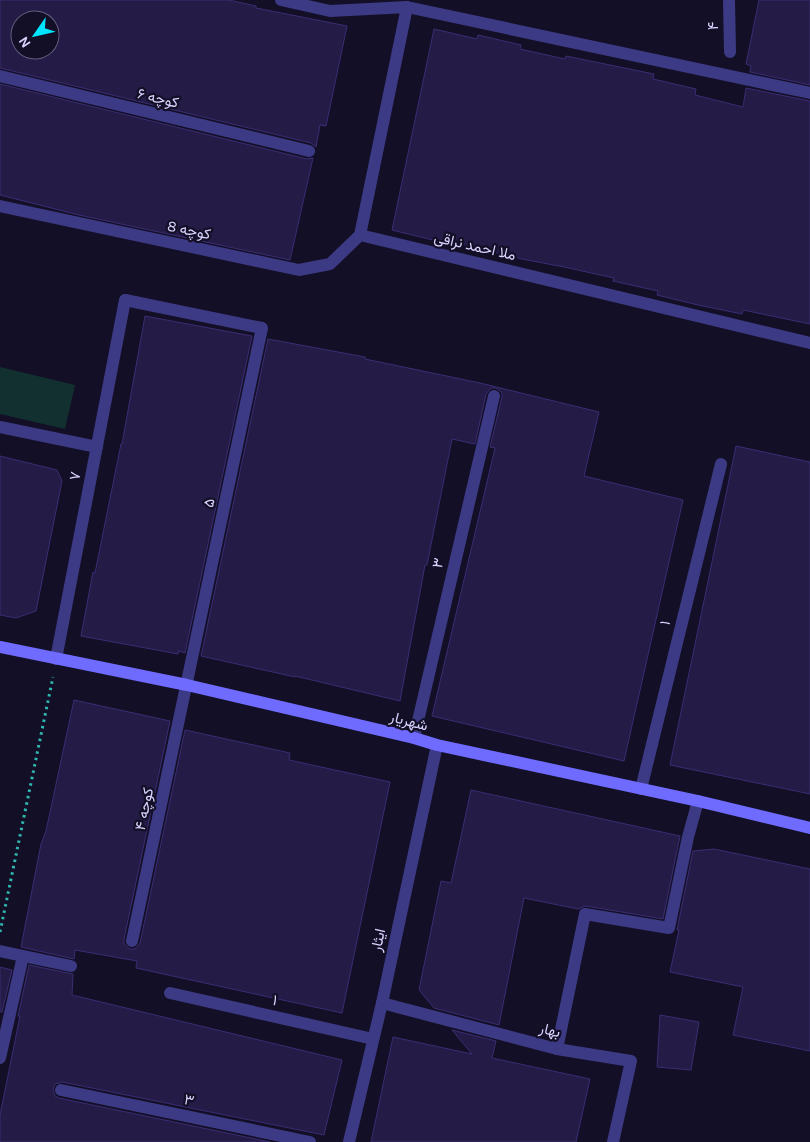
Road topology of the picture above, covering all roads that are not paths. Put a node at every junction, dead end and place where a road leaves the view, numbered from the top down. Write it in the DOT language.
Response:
graph roads {
  1 [pos="281,0"];
  2 [pos="729,0"];
  3 [pos="331,6"];
  4 [pos="407,7"];
  5 [pos="730,52"];
  6 [pos="0,76"];
  7 [pos="810,93"];
  8 [pos="309,151"];
  9 [pos="0,206"];
  10 [pos="360,235"];
  11 [pos="125,300"];
  12 [pos="810,343"];
  13 [pos="494,396"];
  14 [pos="0,427"];
  15 [pos="98,447"];
  16 [pos="721,464"];
  17 [pos="0,648"];
  18 [pos="56,659"];
  19 [pos="187,685"];
  20 [pos="414,738"];
  21 [pos="437,745"];
  22 [pos="641,789"];
  23 [pos="698,801"];
  24 [pos="810,828"];
  25 [pos="132,941"];
  26 [pos="0,951"];
  27 [pos="23,956"];
  28 [pos="71,966"];
  29 [pos="170,993"];
  30 [pos="382,1003"];
  31 [pos="373,1039"];
  32 [pos="556,1049"];
  33 [pos="0,1058"];
  34 [pos="62,1090"];
  35 [pos="310,1142"];
  36 [pos="350,1142"];
  37 [pos="613,1142"];
  1 -- 3 [label="street"];
  2 -- 5 [label="street, ۴"];
  3 -- 4 [label="street"];
  4 -- 7 [label="street"];
  4 -- 10 [label="street"];
  6 -- 8 [label="street, کوچه ۶"];
  9 -- 10 [label="street, کوچه 8"];
  10 -- 12 [label="street, ملا احمد نراقی"];
  11 -- 15 [label="street, ۷"];
  11 -- 19 [label="street, ۵"];
  13 -- 20 [label="street, ۳"];
  14 -- 15 [label="street"];
  15 -- 18 [label="street, ۷"];
  16 -- 22 [label="street, ۱"];
  17 -- 18 [label="main road, شهریار"];
  18 -- 19 [label="main road, شهریار"];
  19 -- 20 [label="main road, شهریار"];
  19 -- 25 [label="street, کوچه ۴"];
  20 -- 21 [label="main road, شهریار"];
  21 -- 22 [label="main road, شهریار"];
  21 -- 30 [label="street, ایثار"];
  22 -- 23 [label="main road, شهریار"];
  23 -- 24 [label="main road, شهریار"];
  23 -- 32 [label="street"];
  26 -- 27 [label="street"];
  27 -- 28 [label="street"];
  27 -- 33 [label="street"];
  29 -- 31 [label="street, ۱"];
  30 -- 31 [label="street, ایثار"];
  30 -- 32 [label="street, بهار"];
  31 -- 36 [label="street, ایثار"];
  32 -- 37 [label="street, بهار"];
  34 -- 35 [label="street, ۳"];
}
